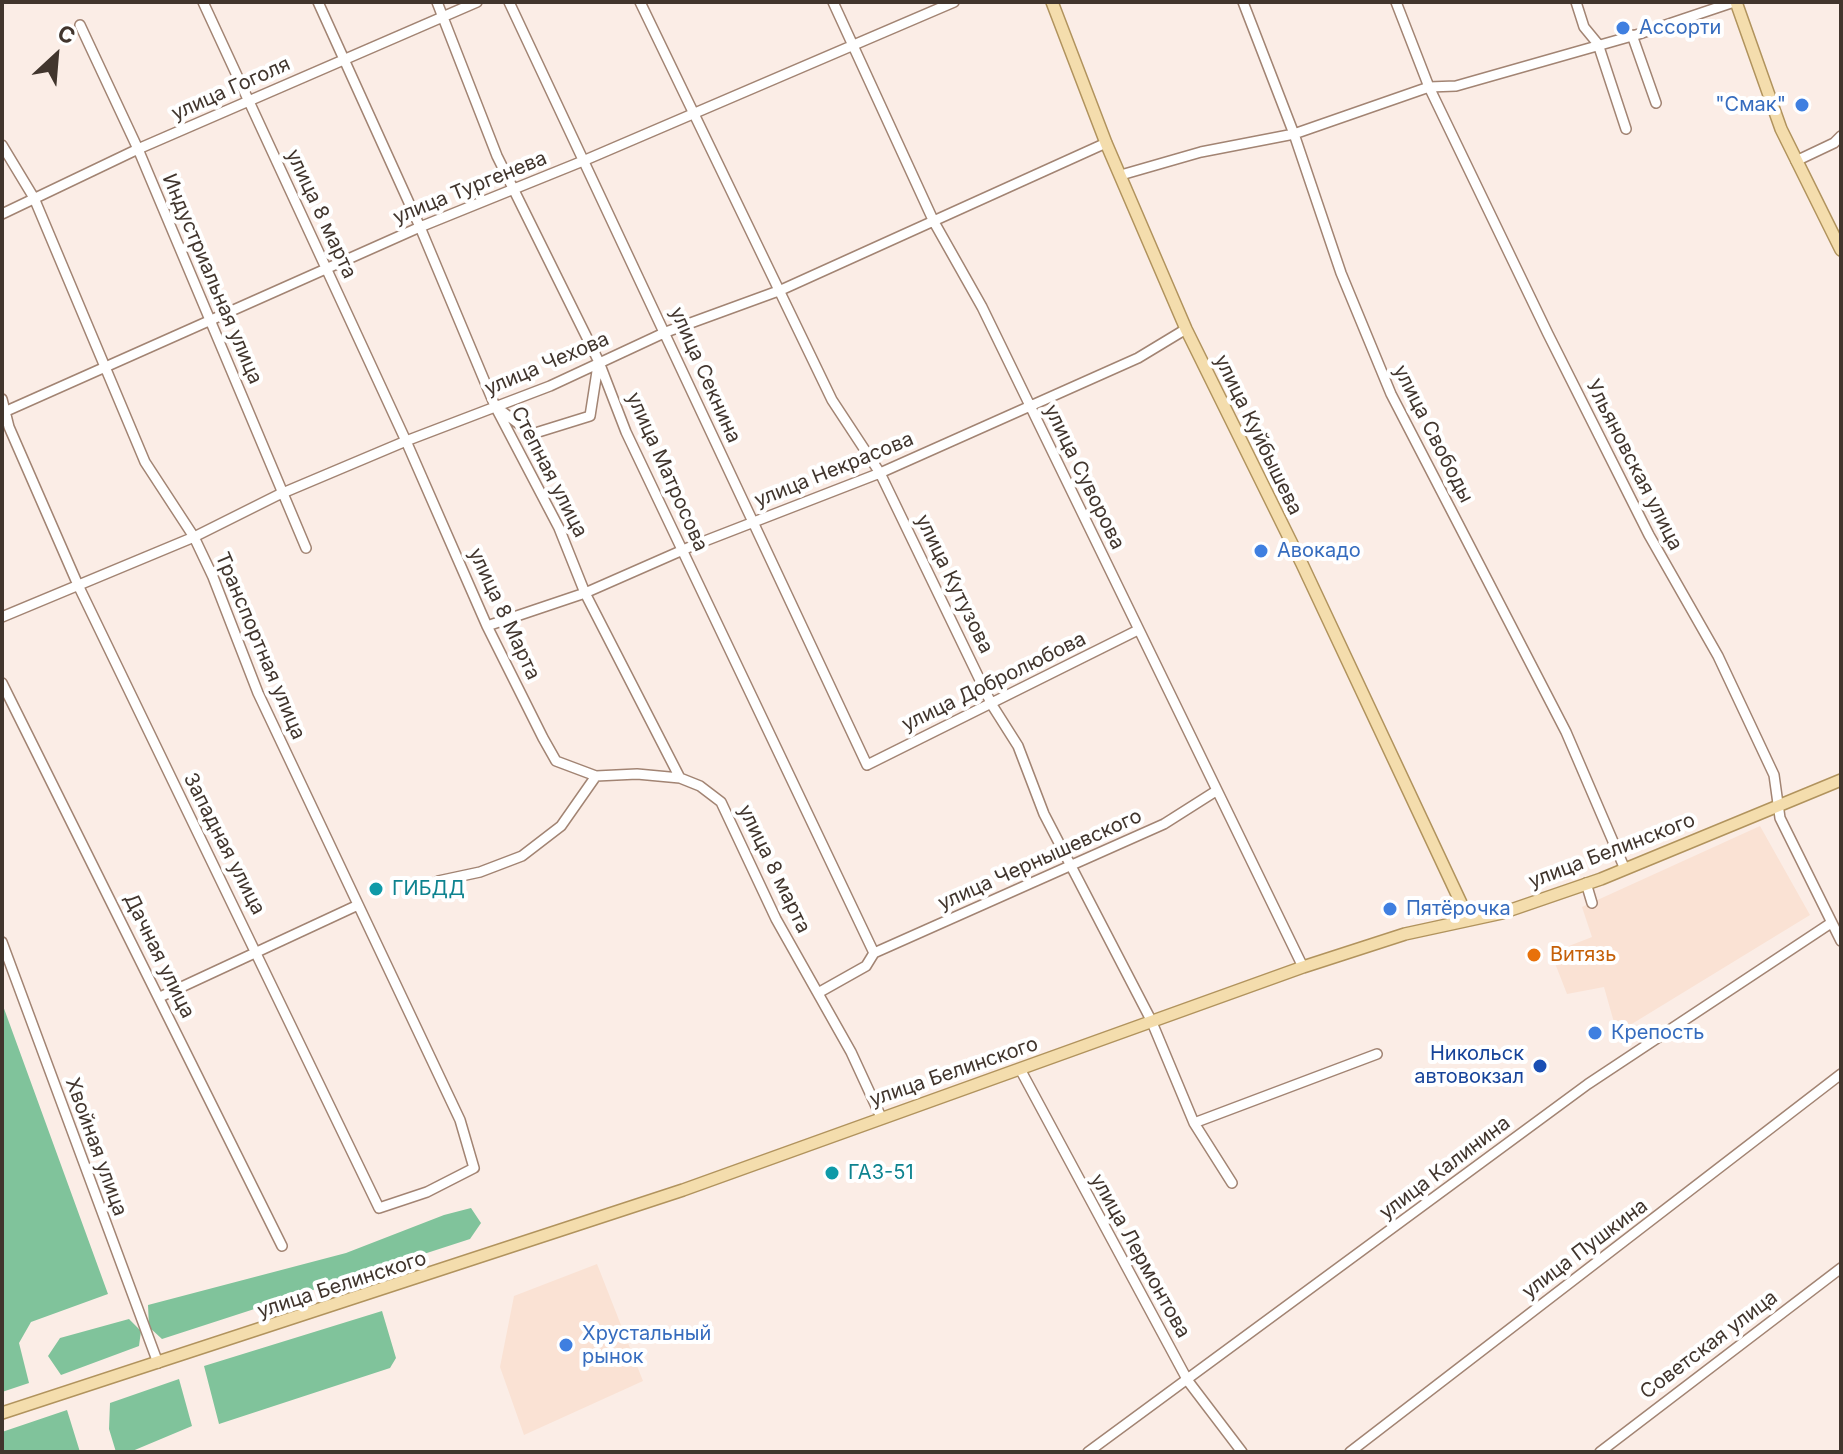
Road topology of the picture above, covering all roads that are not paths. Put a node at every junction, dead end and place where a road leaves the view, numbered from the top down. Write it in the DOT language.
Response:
graph roads {
  1 [pos="203,2"];
  2 [pos="318,2"];
  3 [pos="437,2"];
  4 [pos="477,2"];
  5 [pos="509,2"];
  6 [pos="640,2"];
  7 [pos="833,2"];
  8 [pos="954,2"];
  9 [pos="1052,2"];
  10 [pos="1243,2"];
  11 [pos="1396,2"];
  12 [pos="1576,2"];
  13 [pos="1735,2"];
  14 [pos="443,18"];
  15 [pos="80,25"];
  16 [pos="1632,35"];
  17 [pos="854,44"];
  18 [pos="1598,44"];
  19 [pos="345,58"];
  20 [pos="1429,87"];
  21 [pos="249,102"];
  22 [pos="1656,103"];
  23 [pos="695,114"];
  24 [pos="1626,129"];
  25 [pos="1294,134"];
  26 [pos="1841,136"];
  27 [pos="1106,143"];
  28 [pos="2,145"];
  29 [pos="138,149"];
  30 [pos="583,161"];
  31 [pos="1796,161"];
  32 [pos="1121,175"];
  33 [pos="512,188"];
  34 [pos="34,198"];
  35 [pos="2,214"];
  36 [pos="934,222"];
  37 [pos="420,227"];
  38 [pos="1841,250"];
  39 [pos="326,269"];
  40 [pos="781,290"];
  41 [pos="207,320"];
  42 [pos="1186,329"];
  43 [pos="666,332"];
  44 [pos="599,362"];
  45 [pos="107,364"];
  46 [pos="2,399"];
  47 [pos="1029,404"];
  48 [pos="495,406"];
  49 [pos="5,412"];
  50 [pos="406,441"];
  51 [pos="880,473"];
  52 [pos="283,493"];
  53 [pos="752,523"];
  54 [pos="194,537"];
  55 [pos="306,548"];
  56 [pos="681,550"];
  57 [pos="78,585"];
  58 [pos="585,593"];
  59 [pos="2,617"];
  60 [pos="487,626"];
  61 [pos="1138,630"];
  62 [pos="2,683"];
  63 [pos="992,705"];
  64 [pos="867,765"];
  65 [pos="596,776"];
  66 [pos="680,778"];
  67 [pos="1841,780"];
  68 [pos="1216,791"];
  69 [pos="1778,806"];
  70 [pos="1072,865"];
  71 [pos="1624,867"];
  72 [pos="438,881"];
  73 [pos="1586,883"];
  74 [pos="1592,903"];
  75 [pos="358,905"];
  76 [pos="1469,920"];
  77 [pos="1831,923"];
  78 [pos="1841,941"];
  79 [pos="2,942"];
  80 [pos="258,951"];
  81 [pos="874,953"];
  82 [pos="1303,967"];
  83 [pos="818,993"];
  84 [pos="160,997"];
  85 [pos="1151,1020"];
  86 [pos="1377,1054"];
  87 [pos="1020,1069"];
  88 [pos="1841,1074"];
  89 [pos="881,1117"];
  90 [pos="1194,1123"];
  91 [pos="474,1168"];
  92 [pos="1232,1183"];
  93 [pos="282,1246"];
  94 [pos="1841,1268"];
  95 [pos="158,1363"];
  96 [pos="1188,1381"];
  97 [pos="2,1413"];
  98 [pos="1088,1452"];
  99 [pos="1242,1452"];
  100 [pos="1350,1452"];
  101 [pos="1600,1452"];
  1 -- 21 [label="street, улица 8 марта"];
  2 -- 19 [label="street, Степная улица"];
  3 -- 14 [label="street, улица Матросова"];
  4 -- 14 [label="street, улица Гоголя"];
  5 -- 30 [label="street, улица Секнина"];
  6 -- 23 [label="street, улица Кутузова"];
  7 -- 17 [label="street, улица Суворова"];
  8 -- 17 [label="street, улица Тургенева"];
  9 -- 27 [label="main road, улица Куйбышева"];
  10 -- 25 [label="street, улица Свободы"];
  11 -- 20 [label="street, Ульяновская улица"];
  12 -- 18 [label="street"];
  13 -- 16 [label="street"];
  13 -- 31 [label="main road"];
  14 -- 19 [label="street, улица Гоголя"];
  14 -- 33 [label="street, улица Матросова"];
  15 -- 29 [label="street, Индустриальная улица"];
  16 -- 18 [label="street"];
  16 -- 22 [label="street"];
  17 -- 23 [label="street, улица Тургенева"];
  17 -- 36 [label="street, улица Суворова"];
  18 -- 20 [label="street"];
  18 -- 24 [label="street"];
  19 -- 21 [label="street, улица Гоголя"];
  19 -- 37 [label="street, Степная улица"];
  20 -- 25 [label="street"];
  20 -- 69 [label="street, Ульяновская улица"];
  21 -- 29 [label="street, улица Гоголя"];
  21 -- 39 [label="street, улица 8 марта"];
  23 -- 30 [label="street, улица Тургенева"];
  23 -- 40 [label="street, улица Кутузова"];
  25 -- 32 [label="street"];
  25 -- 71 [label="street, улица Свободы"];
  26 -- 31 [label="street"];
  27 -- 32 [label="main road, улица Куйбышева"];
  27 -- 36 [label="street, улица Чехова"];
  28 -- 34 [label="street, Транспортная улица"];
  29 -- 34 [label="street, улица Гоголя"];
  29 -- 41 [label="street, Индустриальная улица"];
  30 -- 33 [label="street, улица Тургенева"];
  30 -- 43 [label="street, улица Секнина"];
  31 -- 38 [label="main road"];
  32 -- 42 [label="main road, улица Куйбышева"];
  33 -- 37 [label="street, улица Тургенева"];
  33 -- 44 [label="street, улица Матросова"];
  34 -- 35 [label="street, улица Гоголя"];
  34 -- 45 [label="street, Транспортная улица"];
  36 -- 40 [label="street, улица Чехова"];
  36 -- 47 [label="street, улица Суворова"];
  37 -- 39 [label="street, улица Тургенева"];
  37 -- 48 [label="street, Степная улица"];
  39 -- 41 [label="street, улица Тургенева"];
  39 -- 50 [label="street, улица 8 марта"];
  40 -- 43 [label="street, улица Чехова"];
  40 -- 51 [label="street, улица Кутузова"];
  41 -- 45 [label="street, улица Тургенева"];
  41 -- 52 [label="street, Индустриальная улица"];
  42 -- 47 [label="street, улица Некрасова"];
  42 -- 76 [label="main road, улица Куйбышева"];
  43 -- 44 [label="street, улица Чехова"];
  43 -- 53 [label="street, улица Секнина"];
  44 -- 48 [label="street, улица Чехова"];
  44 -- 48 [label="street"];
  44 -- 56 [label="street, улица Матросова"];
  45 -- 49 [label="street, улица Тургенева"];
  45 -- 54 [label="street, Транспортная улица"];
  46 -- 49 [label="street, Западная улица"];
  47 -- 51 [label="street, улица Некрасова"];
  47 -- 61 [label="street, улица Суворова"];
  48 -- 50 [label="street, улица Чехова"];
  48 -- 58 [label="street, Степная улица"];
  49 -- 57 [label="street, Западная улица"];
  50 -- 52 [label="street, улица Чехова"];
  50 -- 60 [label="street, улица 8 Марта"];
  51 -- 53 [label="street, улица Некрасова"];
  51 -- 63 [label="street, улица Кутузова"];
  52 -- 54 [label="street, улица Чехова"];
  52 -- 55 [label="street, Индустриальная улица"];
  53 -- 56 [label="street, улица Некрасова"];
  53 -- 64 [label="street, улица Секнина"];
  54 -- 57 [label="street, улица Чехова"];
  54 -- 75 [label="street, Транспортная улица"];
  56 -- 58 [label="street, улица Некрасова"];
  56 -- 81 [label="street, улица Матросова"];
  57 -- 59 [label="street, улица Чехова"];
  57 -- 80 [label="street, Западная улица"];
  58 -- 60 [label="street, улица Некрасова"];
  58 -- 66 [label="street, Степная улица"];
  60 -- 65 [label="street, улица 8 Марта"];
  61 -- 63 [label="street, улица Добролюбова"];
  61 -- 68 [label="street, улица Суворова"];
  62 -- 84 [label="street, Дачная улица"];
  63 -- 64 [label="street, улица Добролюбова"];
  63 -- 70 [label="street, улица Кутузова"];
  65 -- 66 [label="street, улица 8 марта"];
  65 -- 72 [label="street"];
  66 -- 83 [label="street, улица 8 марта"];
  67 -- 69 [label="main road, улица Белинского"];
  68 -- 70 [label="street, улица Чернышевского"];
  68 -- 82 [label="street, улица Суворова"];
  69 -- 71 [label="main road, улица Белинского"];
  69 -- 77 [label="street, Ульяновская улица"];
  70 -- 81 [label="street, улица Чернышевского"];
  70 -- 85 [label="street, улица Кутузова"];
  71 -- 73 [label="main road, улица Белинского"];
  73 -- 74 [label="street"];
  73 -- 76 [label="main road, улица Белинского"];
  75 -- 80 [label="street"];
  75 -- 91 [label="street, Транспортная улица"];
  76 -- 82 [label="main road, улица Белинского"];
  77 -- 78 [label="street, Ульяновская улица"];
  77 -- 96 [label="street, улица Калинина"];
  79 -- 95 [label="street, Хвойная улица"];
  80 -- 84 [label="street"];
  80 -- 91 [label="street, Западная улица"];
  81 -- 83 [label="street, улица Чернышевского"];
  82 -- 85 [label="main road, улица Белинского"];
  83 -- 89 [label="street, улица 8 марта"];
  84 -- 93 [label="street, Дачная улица"];
  85 -- 87 [label="main road, улица Белинского"];
  85 -- 90 [label="street, улица Кутузова"];
  86 -- 90 [label="street"];
  87 -- 89 [label="main road, улица Белинского"];
  87 -- 96 [label="street, улица Лермонтова"];
  88 -- 100 [label="street, улица Пушкина"];
  89 -- 95 [label="main road, улица Белинского"];
  90 -- 92 [label="street, улица Кутузова"];
  94 -- 101 [label="street, Советская улица"];
  95 -- 97 [label="main road, улица Белинского"];
  96 -- 98 [label="street, улица Калинина"];
  96 -- 99 [label="street, улица Лермонтова"];
}
